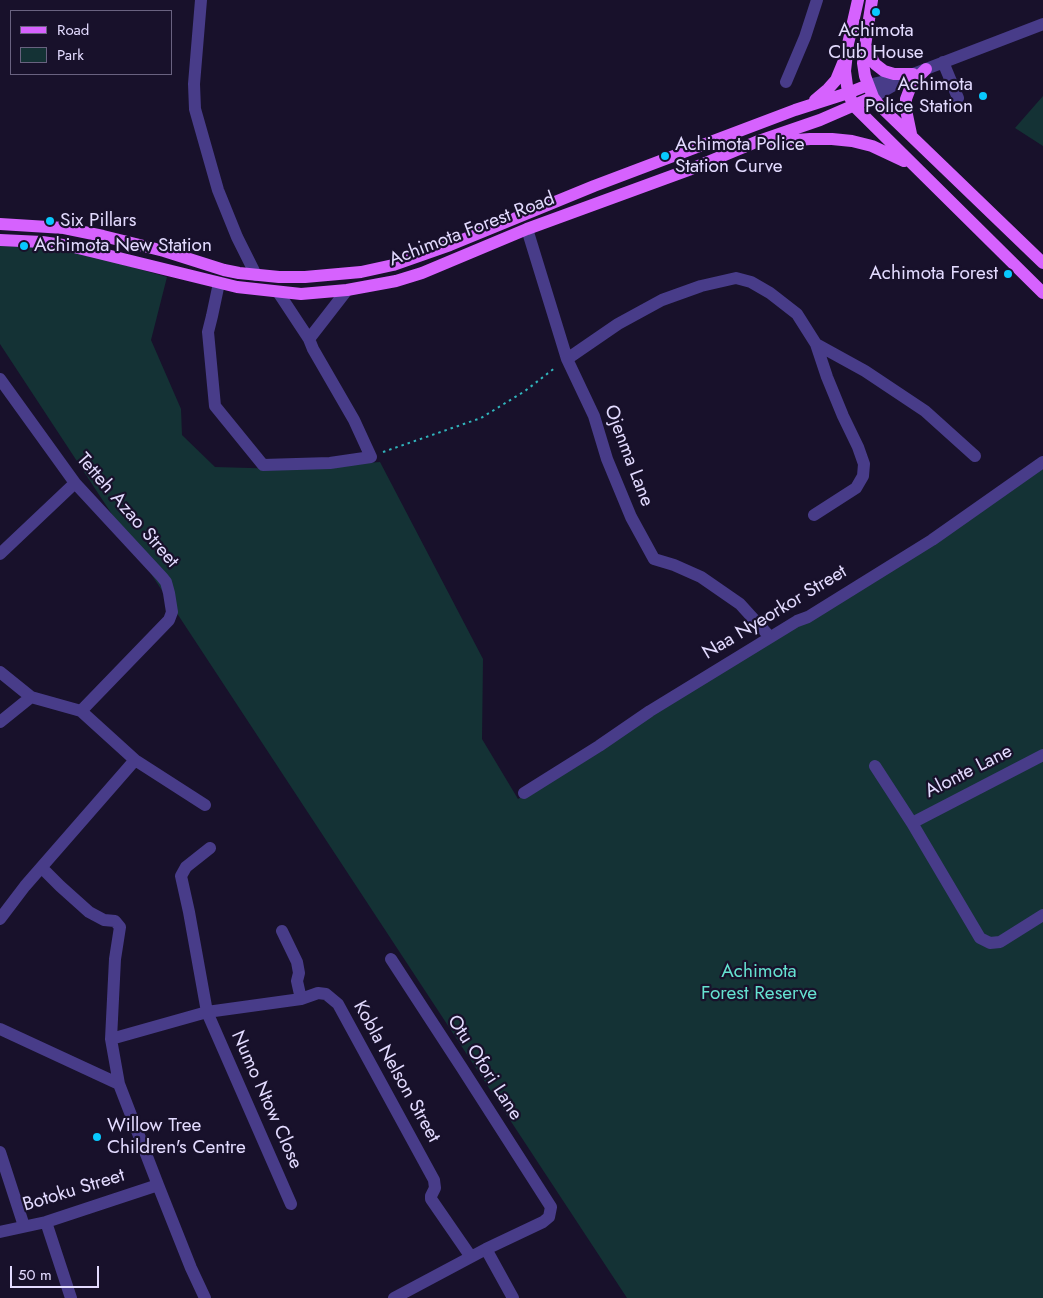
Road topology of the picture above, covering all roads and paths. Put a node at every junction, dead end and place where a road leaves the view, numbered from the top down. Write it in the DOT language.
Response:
graph roads {
  1 [pos="201,0"];
  2 [pos="817,0"];
  3 [pos="858,0"];
  4 [pos="872,0"];
  5 [pos="1043,24"];
  6 [pos="848,44"];
  7 [pos="865,45"];
  8 [pos="943,62"];
  9 [pos="926,69"];
  10 [pos="913,74"];
  11 [pos="786,82"];
  12 [pos="871,91"];
  13 [pos="848,93"];
  14 [pos="958,98"];
  15 [pos="854,106"];
  16 [pos="795,110"];
  17 [pos="910,134"];
  18 [pos="756,142"];
  19 [pos="916,167"];
  20 [pos="0,224"];
  21 [pos="526,230"];
  22 [pos="0,240"];
  23 [pos="1043,263"];
  24 [pos="256,275"];
  25 [pos="218,283"];
  26 [pos="347,290"];
  27 [pos="278,292"];
  28 [pos="1043,293"];
  29 [pos="310,339"];
  30 [pos="816,344"];
  31 [pos="567,359"];
  32 [pos="0,379"];
  33 [pos="975,456"];
  34 [pos="371,457"];
  35 [pos="1043,462"];
  36 [pos="75,483"];
  37 [pos="814,515"];
  38 [pos="0,554"];
  39 [pos="770,637"];
  40 [pos="0,672"];
  41 [pos="31,697"];
  42 [pos="81,711"];
  43 [pos="0,722"];
  44 [pos="1043,755"];
  45 [pos="135,760"];
  46 [pos="875,766"];
  47 [pos="524,793"];
  48 [pos="206,805"];
  49 [pos="912,823"];
  50 [pos="210,848"];
  51 [pos="42,868"];
  52 [pos="1043,916"];
  53 [pos="0,919"];
  54 [pos="282,931"];
  55 [pos="391,959"];
  56 [pos="301,999"];
  57 [pos="207,1012"];
  58 [pos="0,1029"];
  59 [pos="111,1039"];
  60 [pos="119,1084"];
  61 [pos="0,1152"];
  62 [pos="158,1185"];
  63 [pos="292,1204"];
  64 [pos="46,1222"];
  65 [pos="24,1226"];
  66 [pos="0,1232"];
  67 [pos="486,1248"];
  68 [pos="471,1257"];
  69 [pos="71,1298"];
  70 [pos="204,1298"];
  71 [pos="394,1298"];
  72 [pos="513,1298"];
  1 -- 24 [label="street"];
  2 -- 11 [label="street"];
  3 -- 6 [label="main road"];
  4 -- 7 [label="main road"];
  5 -- 8 [label="street"];
  6 -- 13 [label="main road"];
  6 -- 16 [label="main road"];
  7 -- 10 [label="main road"];
  7 -- 12 [label="main road"];
  8 -- 9 [label="street"];
  8 -- 14 [label="street"];
  9 -- 10 [label="street"];
  9 -- 17 [label="main road"];
  10 -- 12 [label="street"];
  12 -- 13 [label="main road, Achimota Forest Road"];
  12 -- 15 [label="main road, Achimota Forest Road"];
  12 -- 17 [label="main road"];
  13 -- 15 [label="main road"];
  13 -- 16 [label="main road, Achimota Forest Road"];
  15 -- 18 [label="main road, Achimota Forest Road"];
  15 -- 19 [label="main road"];
  16 -- 24 [label="main road, Achimota Forest Road"];
  17 -- 23 [label="main road"];
  18 -- 19 [label="main road"];
  18 -- 21 [label="main road, Achimota Forest Road"];
  19 -- 28 [label="main road"];
  20 -- 24 [label="main road, Achimota Forest Road"];
  21 -- 26 [label="main road, Achimota Forest Road"];
  21 -- 31 [label="street, Ojenma Lane"];
  22 -- 25 [label="main road, Achimota Forest Road"];
  25 -- 27 [label="main road, Achimota Forest Road"];
  25 -- 34 [label="street"];
  26 -- 27 [label="main road, Achimota Forest Road"];
  26 -- 29 [label="street"];
  27 -- 29 [label="street"];
  29 -- 34 [label="street"];
  30 -- 31 [label="street"];
  30 -- 33 [label="street"];
  30 -- 37 [label="street"];
  31 -- 34 [label="path"];
  31 -- 39 [label="street, Ojenma Lane"];
  32 -- 36 [label="street, Tetteh Azao Street"];
  35 -- 39 [label="street, Naa Nyeorkor Street"];
  36 -- 38 [label="street"];
  36 -- 42 [label="street, Tetteh Azao Street"];
  39 -- 47 [label="street, Naa Nyeorkor Street"];
  40 -- 41 [label="street"];
  41 -- 42 [label="street"];
  41 -- 43 [label="street"];
  42 -- 45 [label="street"];
  44 -- 49 [label="street, Alonte Lane"];
  45 -- 48 [label="street"];
  45 -- 51 [label="street"];
  46 -- 49 [label="street"];
  49 -- 52 [label="street"];
  50 -- 57 [label="street, Numo Ntow Close"];
  51 -- 53 [label="street"];
  51 -- 59 [label="street"];
  54 -- 56 [label="street"];
  55 -- 67 [label="street, Otu Ofori Lane"];
  56 -- 57 [label="street, Kobla Nelson Street"];
  56 -- 68 [label="street, Kobla Nelson Street"];
  57 -- 59 [label="street, Kobla Nelson Street"];
  57 -- 63 [label="street, Numo Ntow Close"];
  58 -- 60 [label="street"];
  59 -- 60 [label="street"];
  60 -- 62 [label="street"];
  61 -- 65 [label="street"];
  62 -- 64 [label="street, Botoku Street"];
  62 -- 70 [label="street"];
  64 -- 65 [label="street, Botoku Street"];
  64 -- 69 [label="street"];
  65 -- 66 [label="street, Botoku Street"];
  67 -- 68 [label="street"];
  67 -- 72 [label="street"];
  68 -- 71 [label="street"];
}
